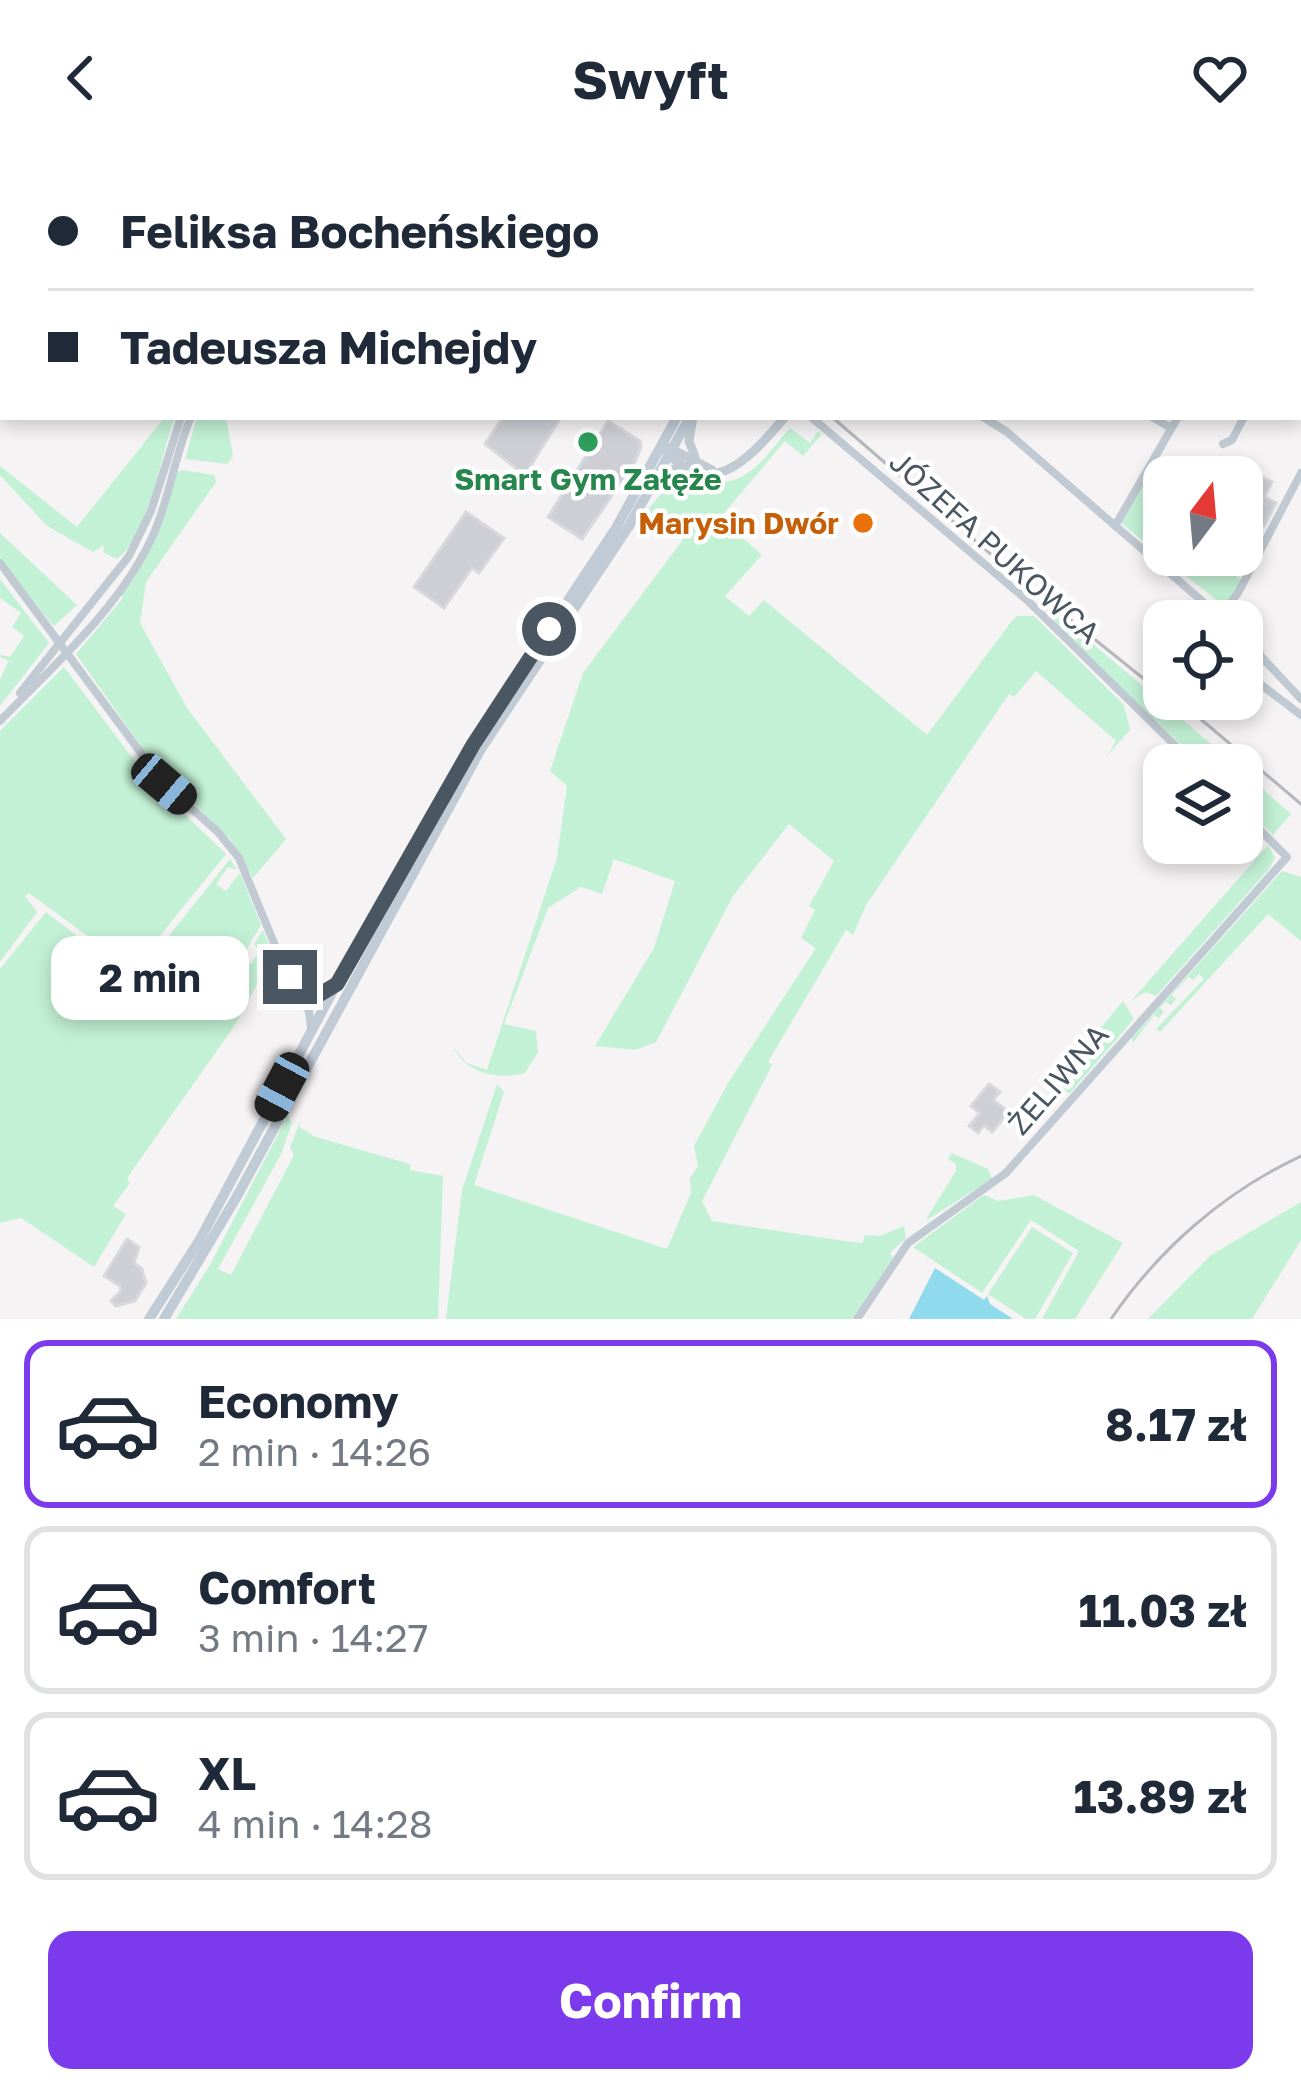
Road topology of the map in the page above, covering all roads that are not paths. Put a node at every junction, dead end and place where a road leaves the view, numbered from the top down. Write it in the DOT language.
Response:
graph roads {
  1 [pos="180,420"];
  2 [pos="190,420"];
  3 [pos="676,420"];
  4 [pos="690,420"];
  5 [pos="692,420"];
  6 [pos="785,420"];
  7 [pos="815,420"];
  8 [pos="987,420"];
  9 [pos="1157,420"];
  10 [pos="1176,420"];
  11 [pos="1242,420"];
  12 [pos="1172,428"];
  13 [pos="1223,443"];
  14 [pos="668,450"];
  15 [pos="694,464"];
  16 [pos="1301,473"];
  17 [pos="651,490"];
  18 [pos="1115,526"];
  19 [pos="0,563"];
  20 [pos="1201,600"];
  21 [pos="1234,600"];
  22 [pos="63,648"];
  23 [pos="1263,657"];
  24 [pos="1263,686"];
  25 [pos="1301,699"];
  26 [pos="1301,715"];
  27 [pos="0,719"];
  28 [pos="1174,744"];
  29 [pos="1263,833"];
  30 [pos="337,984"];
  31 [pos="344,1000"];
  32 [pos="310,1004"];
  33 [pos="322,1011"];
  34 [pos="317,1034"];
  35 [pos="146,1319"];
  36 [pos="164,1319"];
  37 [pos="856,1319"];
  1 -- 22 [label="street"];
  2 -- 22 [label="street"];
  3 -- 14 [label="main road"];
  4 -- 14 [label="main road"];
  5 -- 15 [label="street"];
  6 -- 15 [label="street"];
  7 -- 28 [label="street, JÓZEFA PUKOWCA"];
  8 -- 18 [label="street"];
  9 -- 12 [label="street"];
  10 -- 12 [label="street"];
  11 -- 13 [label="street"];
  12 -- 18 [label="street"];
  14 -- 15 [label="street"];
  14 -- 17 [label="main road"];
  14 -- 30 [label="main road"];
  15 -- 17 [label="street"];
  16 -- 21 [label="street"];
  17 -- 31 [label="main road"];
  18 -- 20 [label="street"];
  19 -- 22 [label="street"];
  22 -- 27 [label="street"];
  22 -- 32 [label="street"];
  23 -- 25 [label="street"];
  24 -- 26 [label="street"];
  29 -- 37 [label="street, ŻELIWNA"];
  30 -- 32 [label="street"];
  30 -- 33 [label="main road"];
  31 -- 33 [label="street"];
  31 -- 34 [label="main road"];
  32 -- 33 [label="street"];
  32 -- 34 [label="street"];
  33 -- 34 [label="main road"];
  34 -- 35 [label="main road"];
  34 -- 36 [label="main road"];
}
